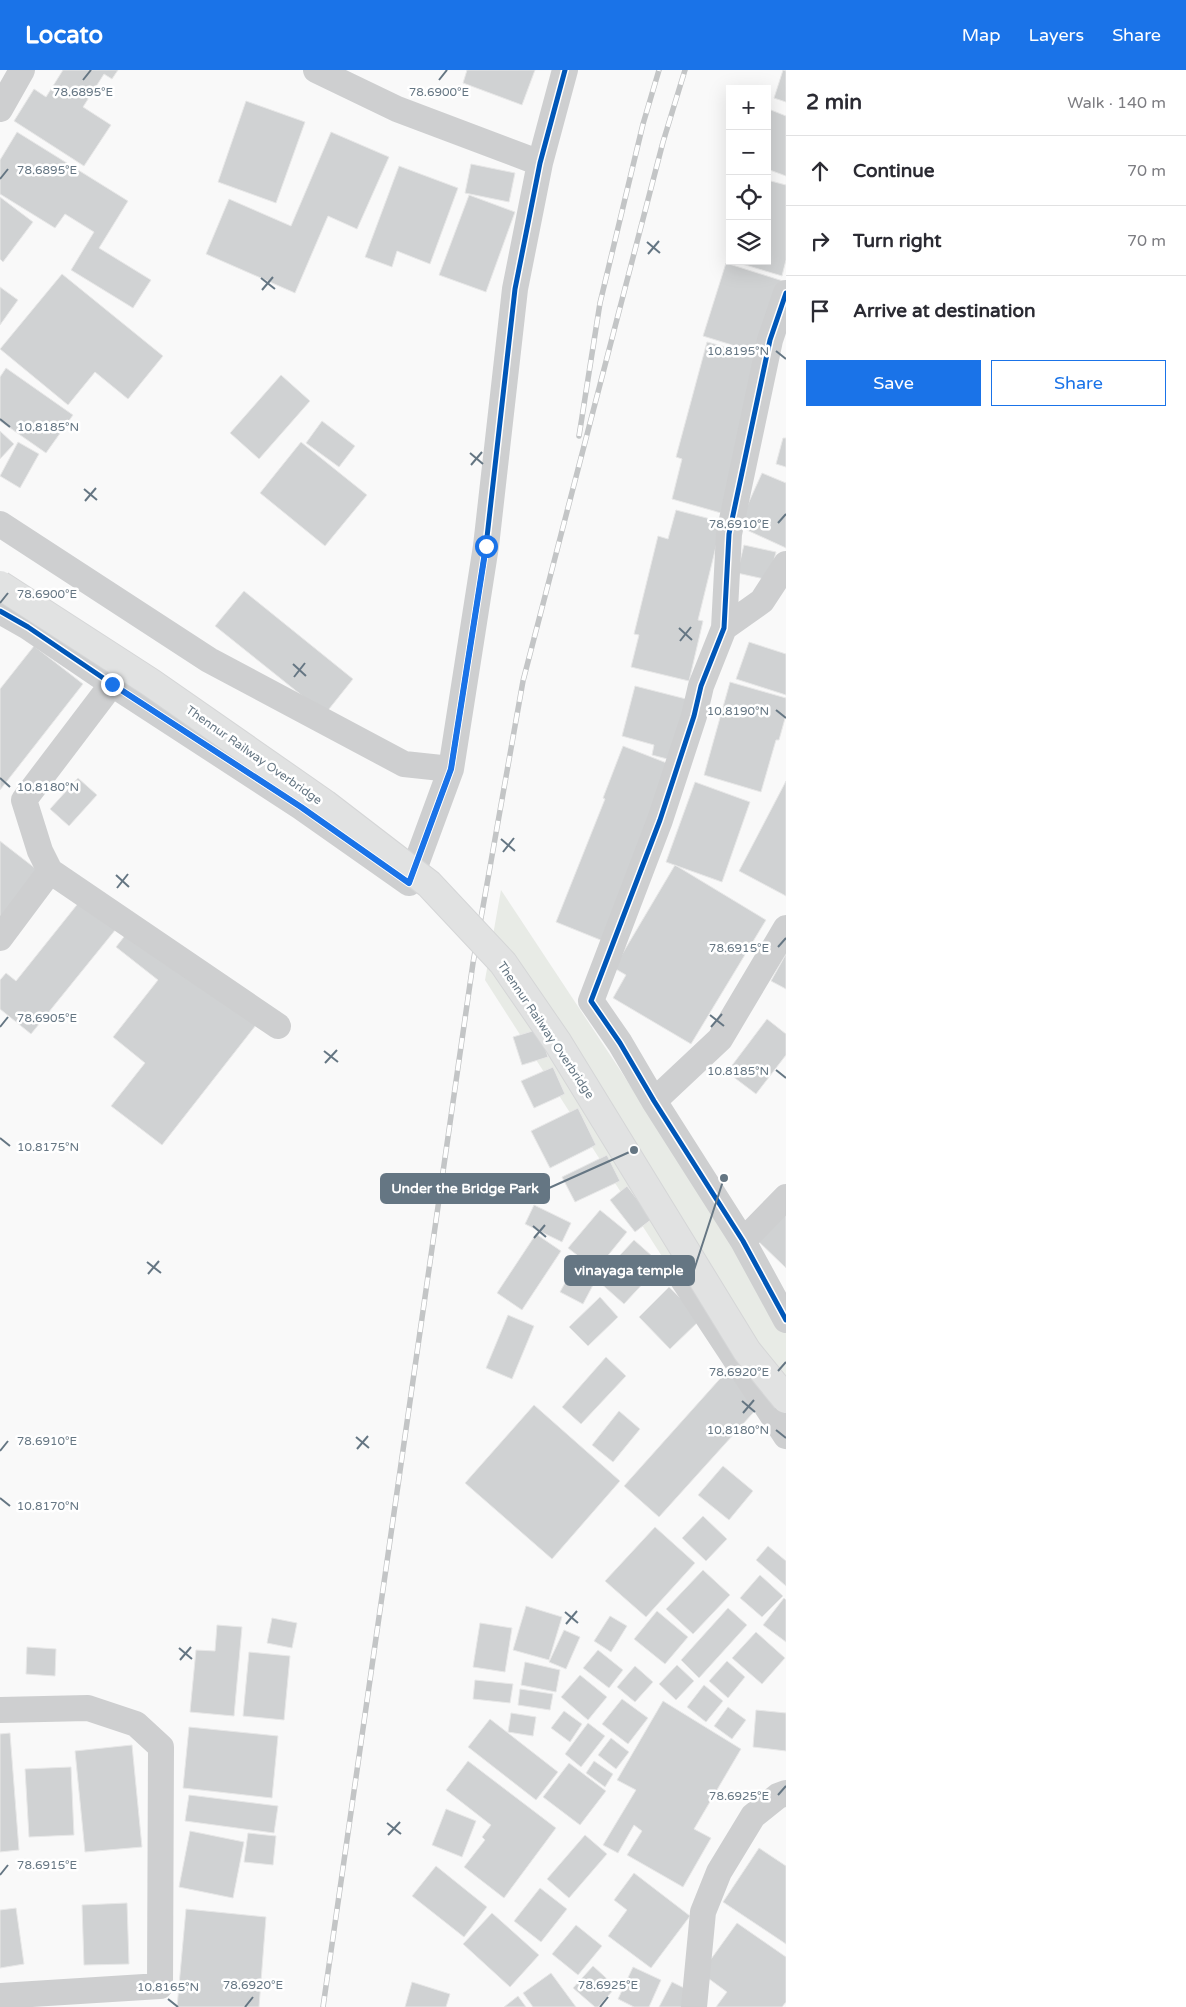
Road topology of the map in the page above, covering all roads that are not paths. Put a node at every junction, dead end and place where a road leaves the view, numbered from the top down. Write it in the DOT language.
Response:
graph roads {
  1 [pos="22,70"];
  2 [pos="316,70"];
  3 [pos="565,70"];
  4 [pos="0,109"];
  5 [pos="540,163"];
  6 [pos="786,293"];
  7 [pos="0,524"];
  8 [pos="786,564"];
  9 [pos="0,585"];
  10 [pos="0,611"];
  11 [pos="724,628"];
  12 [pos="112,684"];
  13 [pos="451,769"];
  14 [pos="50,871"];
  15 [pos="786,928"];
  16 [pos="0,938"];
  17 [pos="278,1026"];
  18 [pos="654,1101"];
  19 [pos="786,1197"];
  20 [pos="744,1241"];
  21 [pos="680,1275"];
  22 [pos="786,1320"];
  23 [pos="786,1399"];
  24 [pos="786,1436"];
  25 [pos="0,1710"];
  26 [pos="786,1793"];
  27 [pos="0,1996"];
  28 [pos="161,1997"];
  29 [pos="694,2007"];
  1 -- 4 [label="street"];
  2 -- 5 [label="street"];
  3 -- 5 [label="street"];
  5 -- 13 [label="street"];
  6 -- 11 [label="street"];
  7 -- 13 [label="street"];
  8 -- 11 [label="street"];
  9 -- 23 [label="main road, Thennur Railway Overbridge, bridge"];
  10 -- 12 [label="street"];
  11 -- 18 [label="street"];
  12 -- 13 [label="street"];
  12 -- 14 [label="street"];
  14 -- 16 [label="street"];
  14 -- 17 [label="street"];
  15 -- 18 [label="street"];
  18 -- 20 [label="street"];
  19 -- 20 [label="street"];
  20 -- 22 [label="street"];
  21 -- 24 [label="street"];
  25 -- 28 [label="street"];
  26 -- 29 [label="street"];
  27 -- 28 [label="street"];
}
